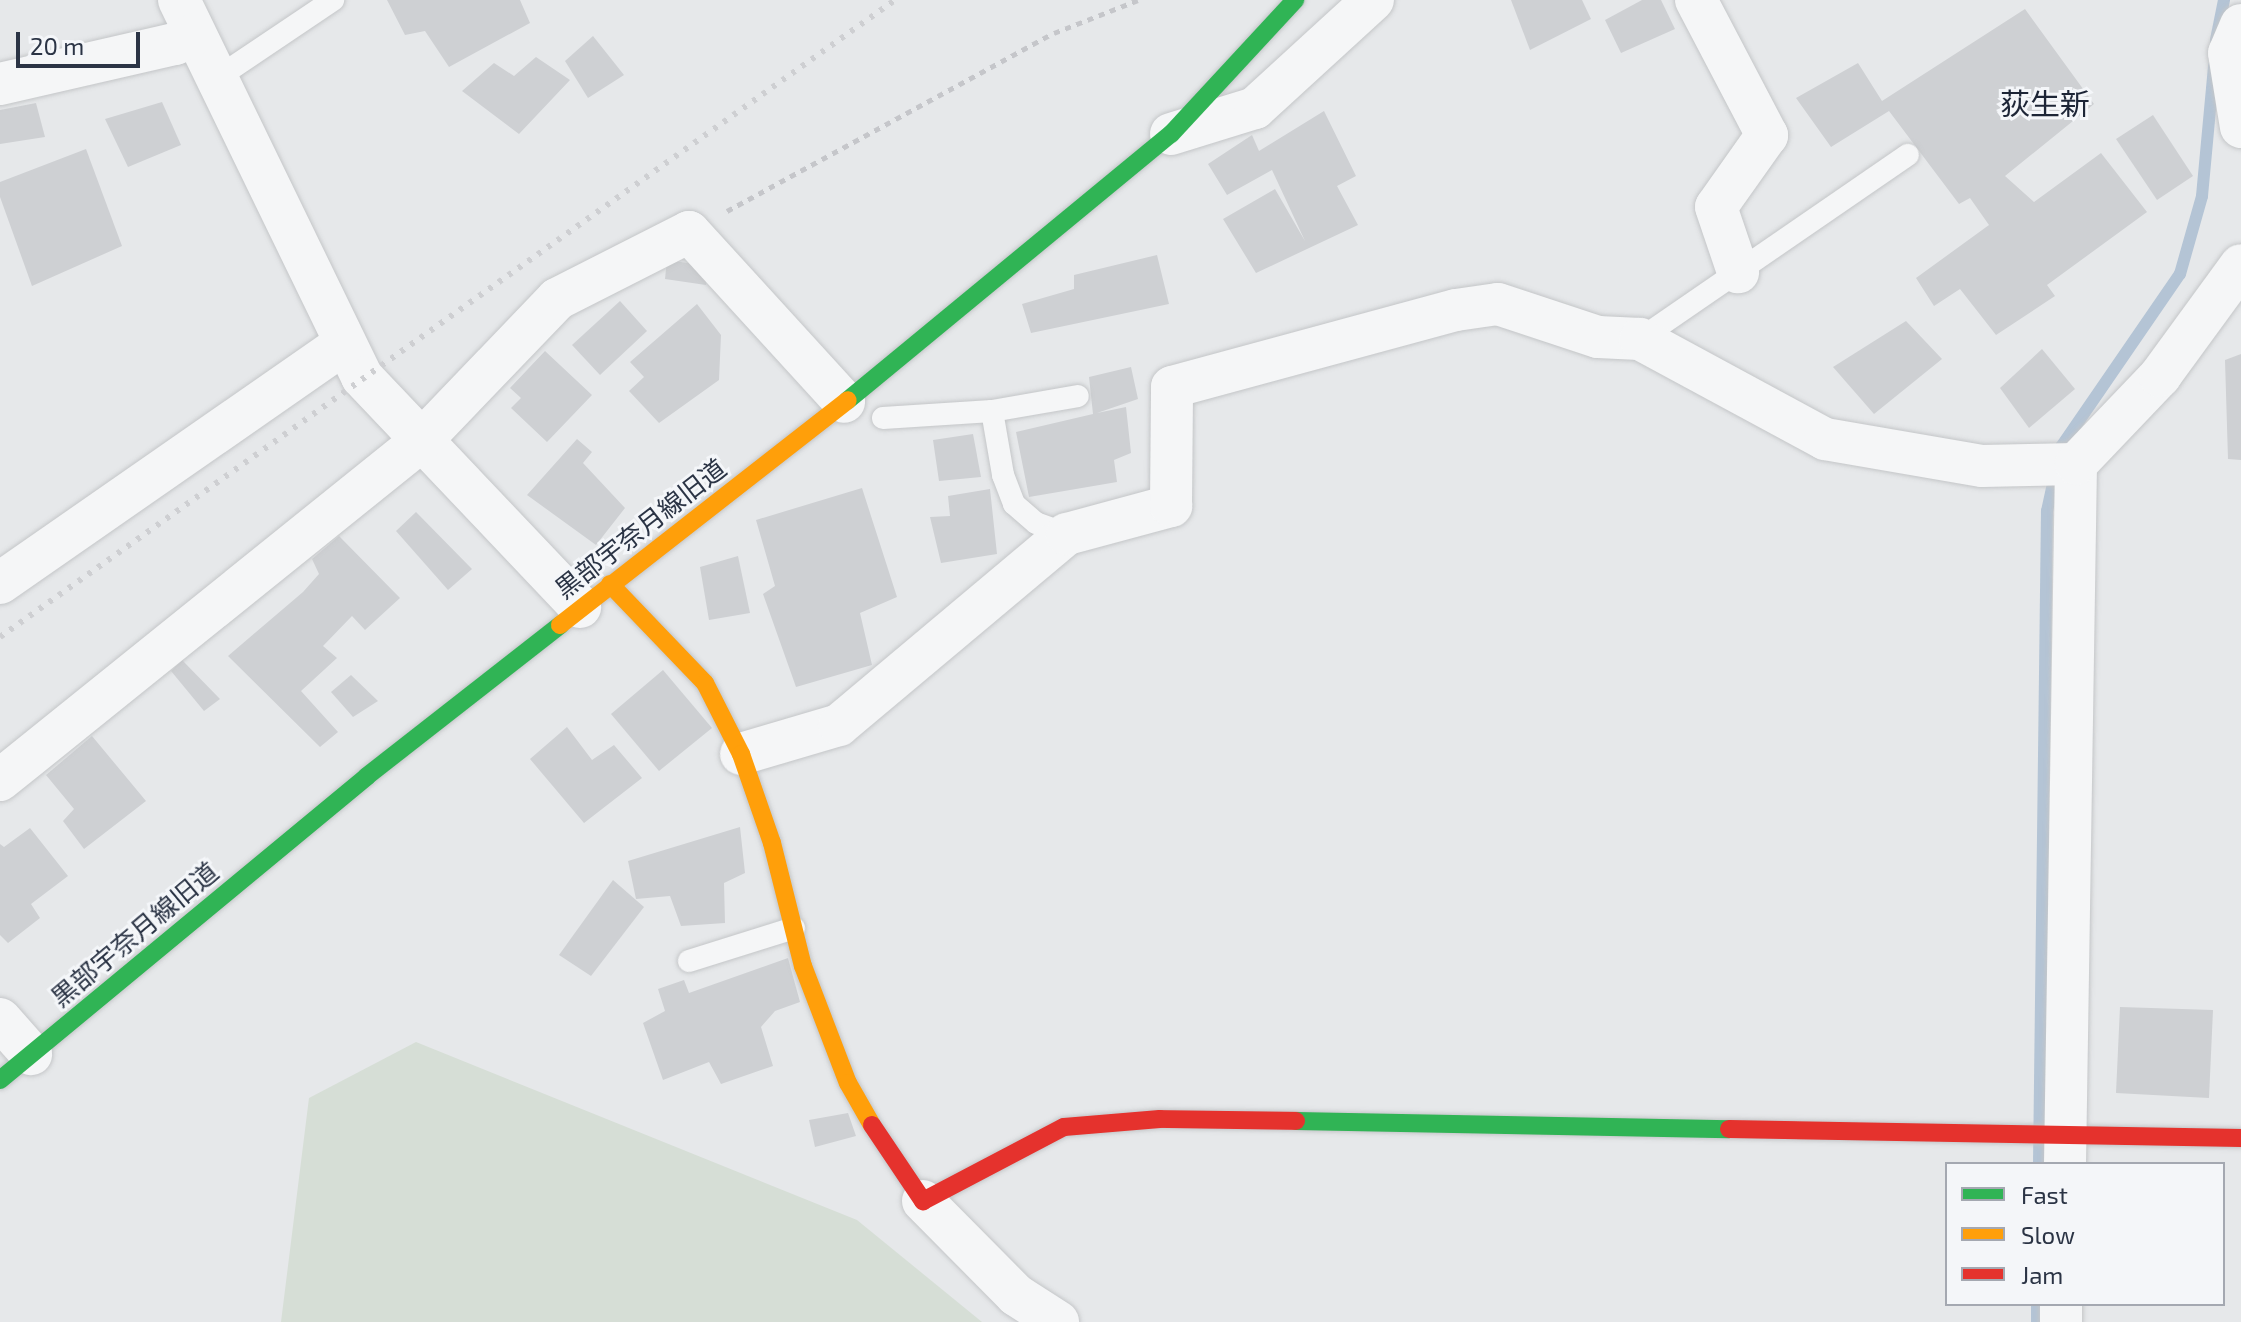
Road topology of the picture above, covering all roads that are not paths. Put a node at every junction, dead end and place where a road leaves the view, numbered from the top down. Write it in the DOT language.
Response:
graph roads {
  1 [pos="333,0"];
  2 [pos="1295,0"];
  3 [pos="1373,0"];
  4 [pos="1696,0"];
  5 [pos="187,17"];
  6 [pos="2241,25"];
  7 [pos="217,78"];
  8 [pos="0,84"];
  9 [pos="2241,127"];
  10 [pos="1171,134"];
  11 [pos="1908,155"];
  12 [pos="2241,265"];
  13 [pos="1738,272"];
  14 [pos="1640,339"];
  15 [pos="345,343"];
  16 [pos="1078,396"];
  17 [pos="844,402"];
  18 [pos="992,411"];
  19 [pos="883,418"];
  20 [pos="420,442"];
  21 [pos="2076,464"];
  22 [pos="1067,534"];
  23 [pos="0,583"];
  24 [pos="595,596"];
  25 [pos="741,754"];
  26 [pos="0,780"];
  27 [pos="794,928"];
  28 [pos="689,961"];
  29 [pos="0,1019"];
  30 [pos="16,1067"];
  31 [pos="2241,1138"];
  32 [pos="2065,1150"];
  33 [pos="923,1201"];
  34 [pos="1058,1322"];
  1 -- 7 [label="lane"];
  2 -- 10 [label="street, 黒部宇奈月線旧道"];
  3 -- 10 [label="street"];
  4 -- 13 [label="street"];
  5 -- 7 [label="street"];
  5 -- 8 [label="street"];
  6 -- 9 [label="street"];
  7 -- 15 [label="street"];
  10 -- 17 [label="street, 黒部宇奈月線旧道"];
  11 -- 13 [label="lane"];
  12 -- 21 [label="street"];
  13 -- 14 [label="lane"];
  14 -- 21 [label="street"];
  14 -- 22 [label="street"];
  15 -- 20 [label="street"];
  15 -- 23 [label="street"];
  16 -- 18 [label="lane"];
  17 -- 20 [label="street"];
  17 -- 24 [label="street, 黒部宇奈月線旧道"];
  18 -- 19 [label="lane"];
  18 -- 22 [label="lane"];
  20 -- 24 [label="street"];
  20 -- 26 [label="street"];
  21 -- 32 [label="street"];
  22 -- 25 [label="street"];
  24 -- 25 [label="street"];
  24 -- 30 [label="street, 黒部宇奈月線旧道"];
  25 -- 27 [label="street"];
  27 -- 28 [label="lane"];
  27 -- 33 [label="street"];
  29 -- 30 [label="street"];
  31 -- 32 [label="street"];
  32 -- 33 [label="street"];
  33 -- 34 [label="street"];
}
